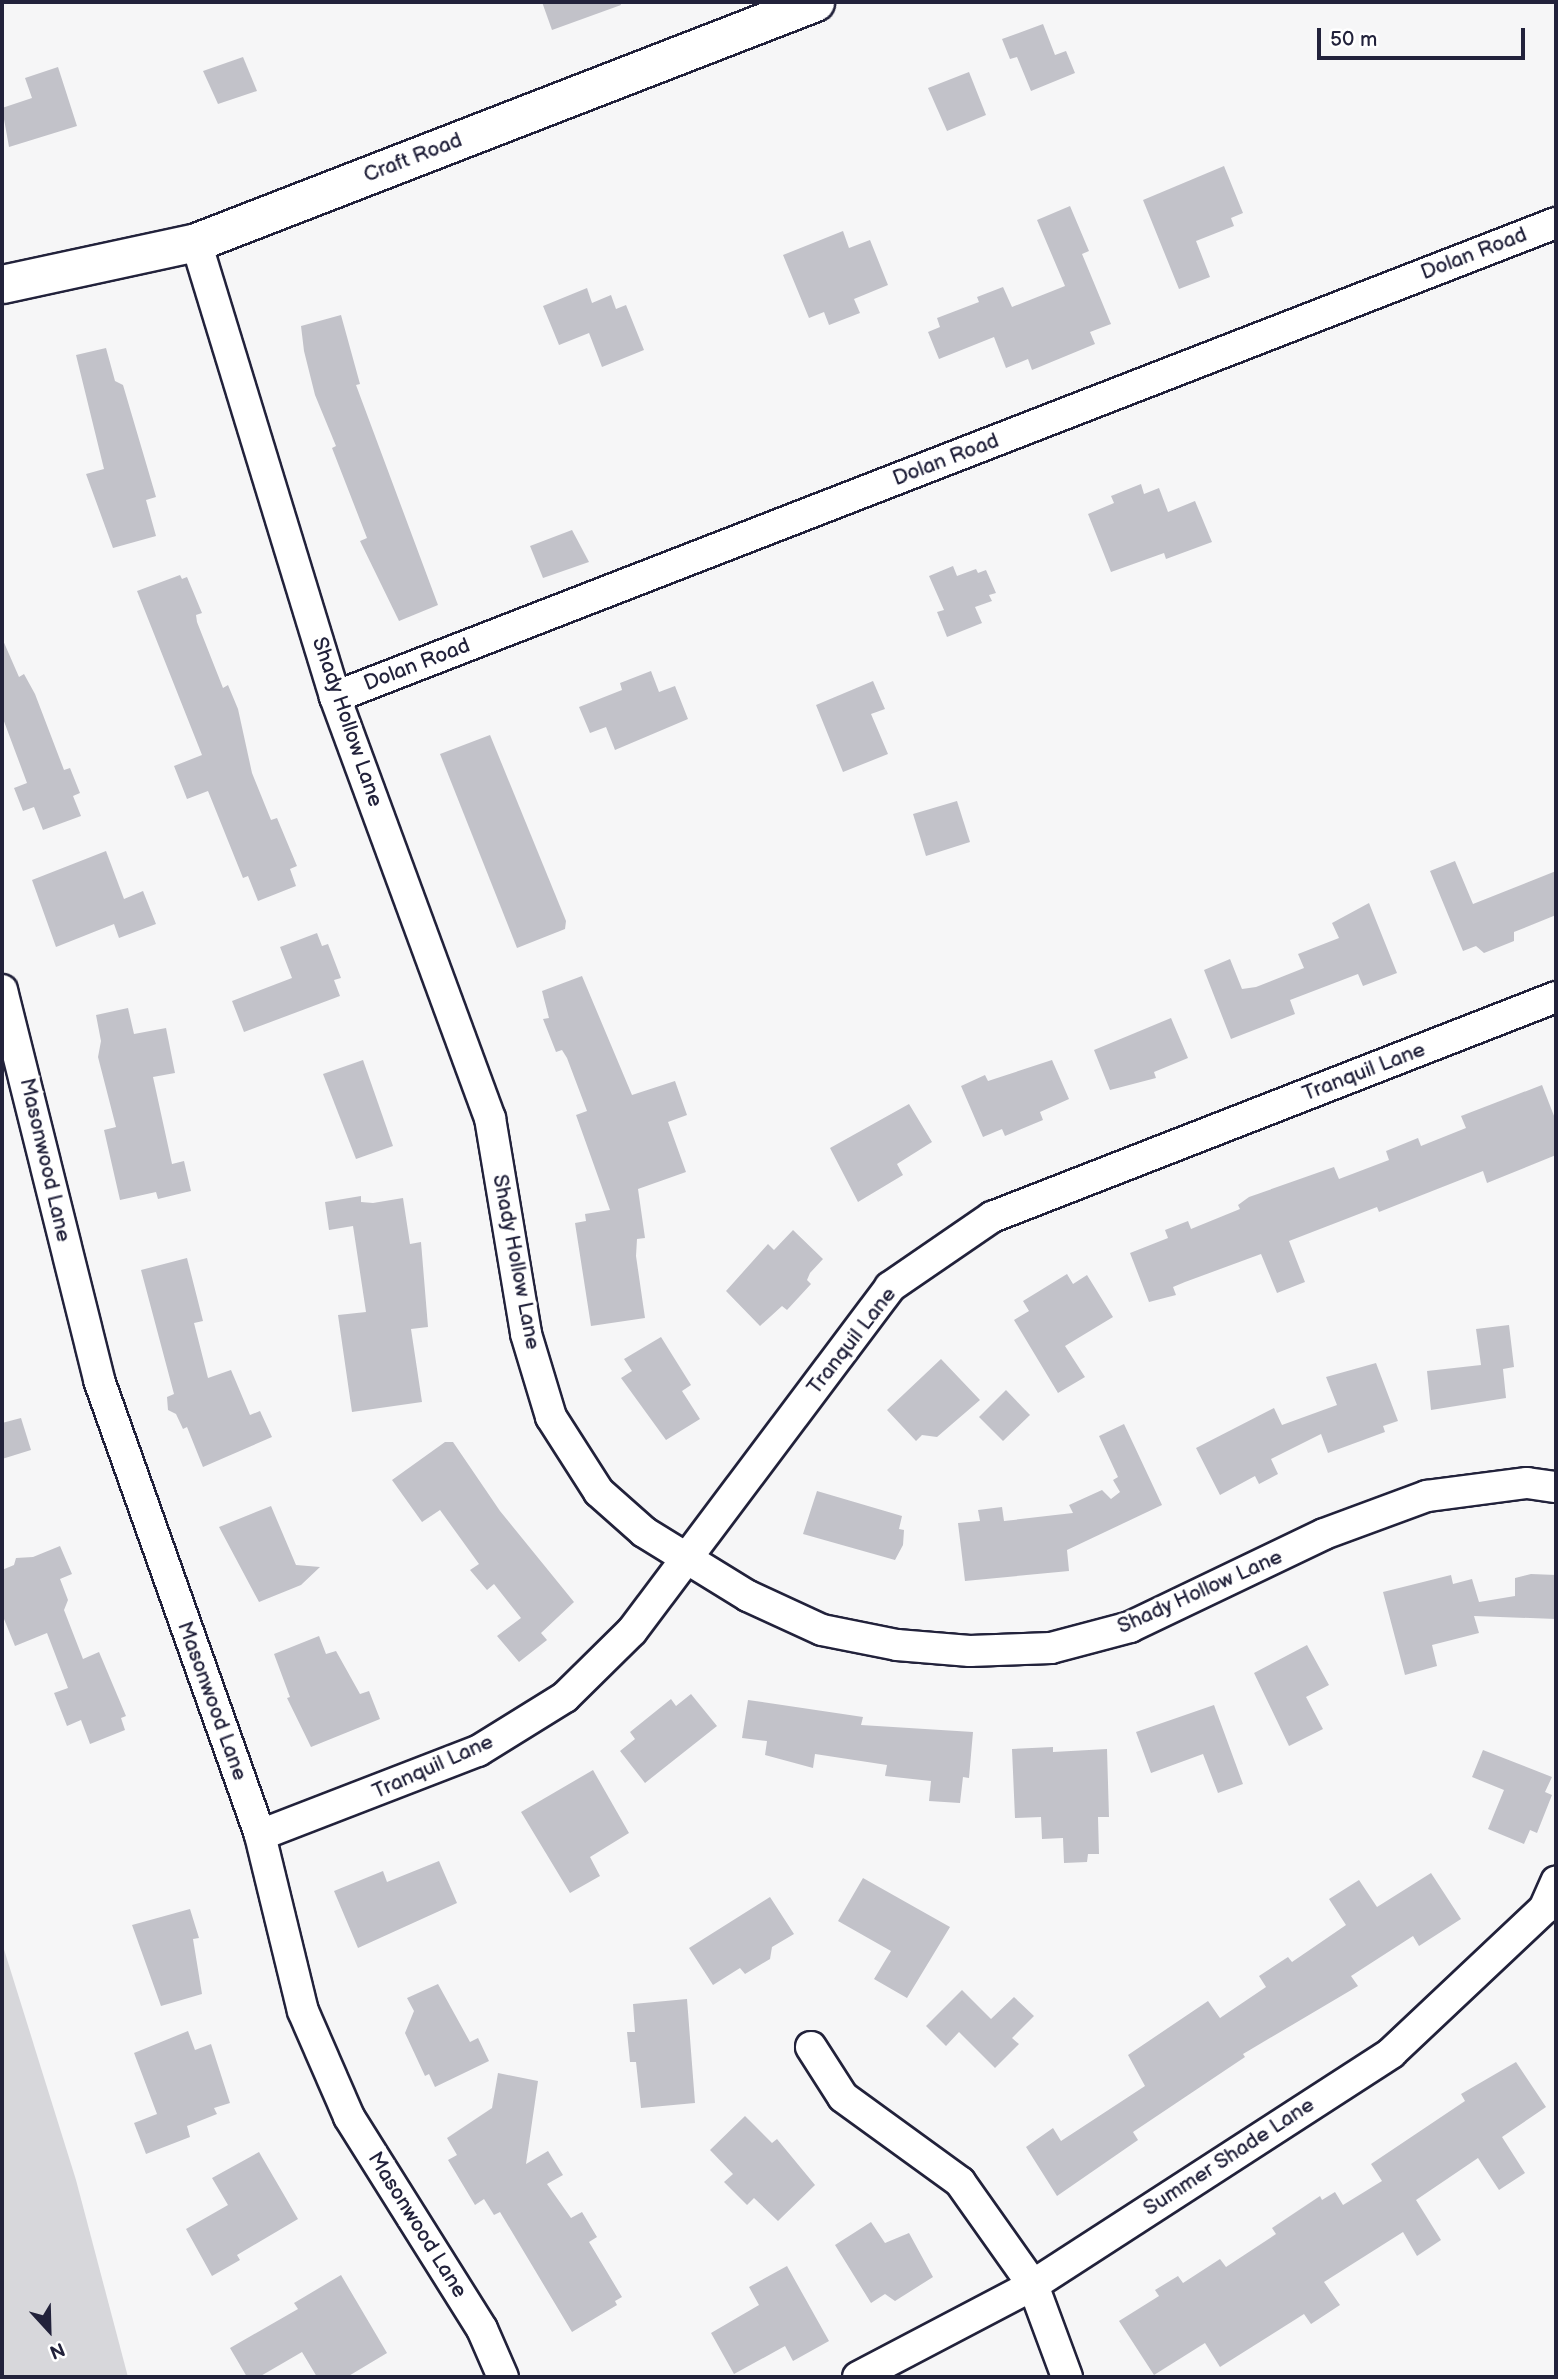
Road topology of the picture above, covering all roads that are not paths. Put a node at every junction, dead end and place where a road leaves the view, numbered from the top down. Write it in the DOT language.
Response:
graph roads {
  1 [pos="815,2"];
  2 [pos="1556,223"];
  3 [pos="196,242"];
  4 [pos="2,284"];
  5 [pos="335,697"];
  6 [pos="2,990"];
  7 [pos="1556,997"];
  8 [pos="1556,1487"];
  9 [pos="689,1559"];
  10 [pos="260,1835"];
  11 [pos="1556,1882"];
  12 [pos="811,2047"];
  13 [pos="1033,2285"];
  14 [pos="503,2377"];
  15 [pos="858,2377"];
  16 [pos="1067,2377"];
  1 -- 3 [label="street, Craft Road"];
  2 -- 5 [label="street, Dolan Road"];
  3 -- 4 [label="street, Craft Road"];
  3 -- 5 [label="street, Shady Hollow Lane"];
  5 -- 9 [label="street, Shady Hollow Lane"];
  6 -- 10 [label="street, Masonwood Lane"];
  7 -- 9 [label="street, Tranquil Lane"];
  8 -- 9 [label="street, Shady Hollow Lane"];
  9 -- 10 [label="street, Tranquil Lane"];
  10 -- 14 [label="street, Masonwood Lane"];
  11 -- 13 [label="street, Summer Shade Lane"];
  12 -- 13 [label="street"];
  13 -- 15 [label="street, Summer Shade Lane"];
  13 -- 16 [label="street"];
}
